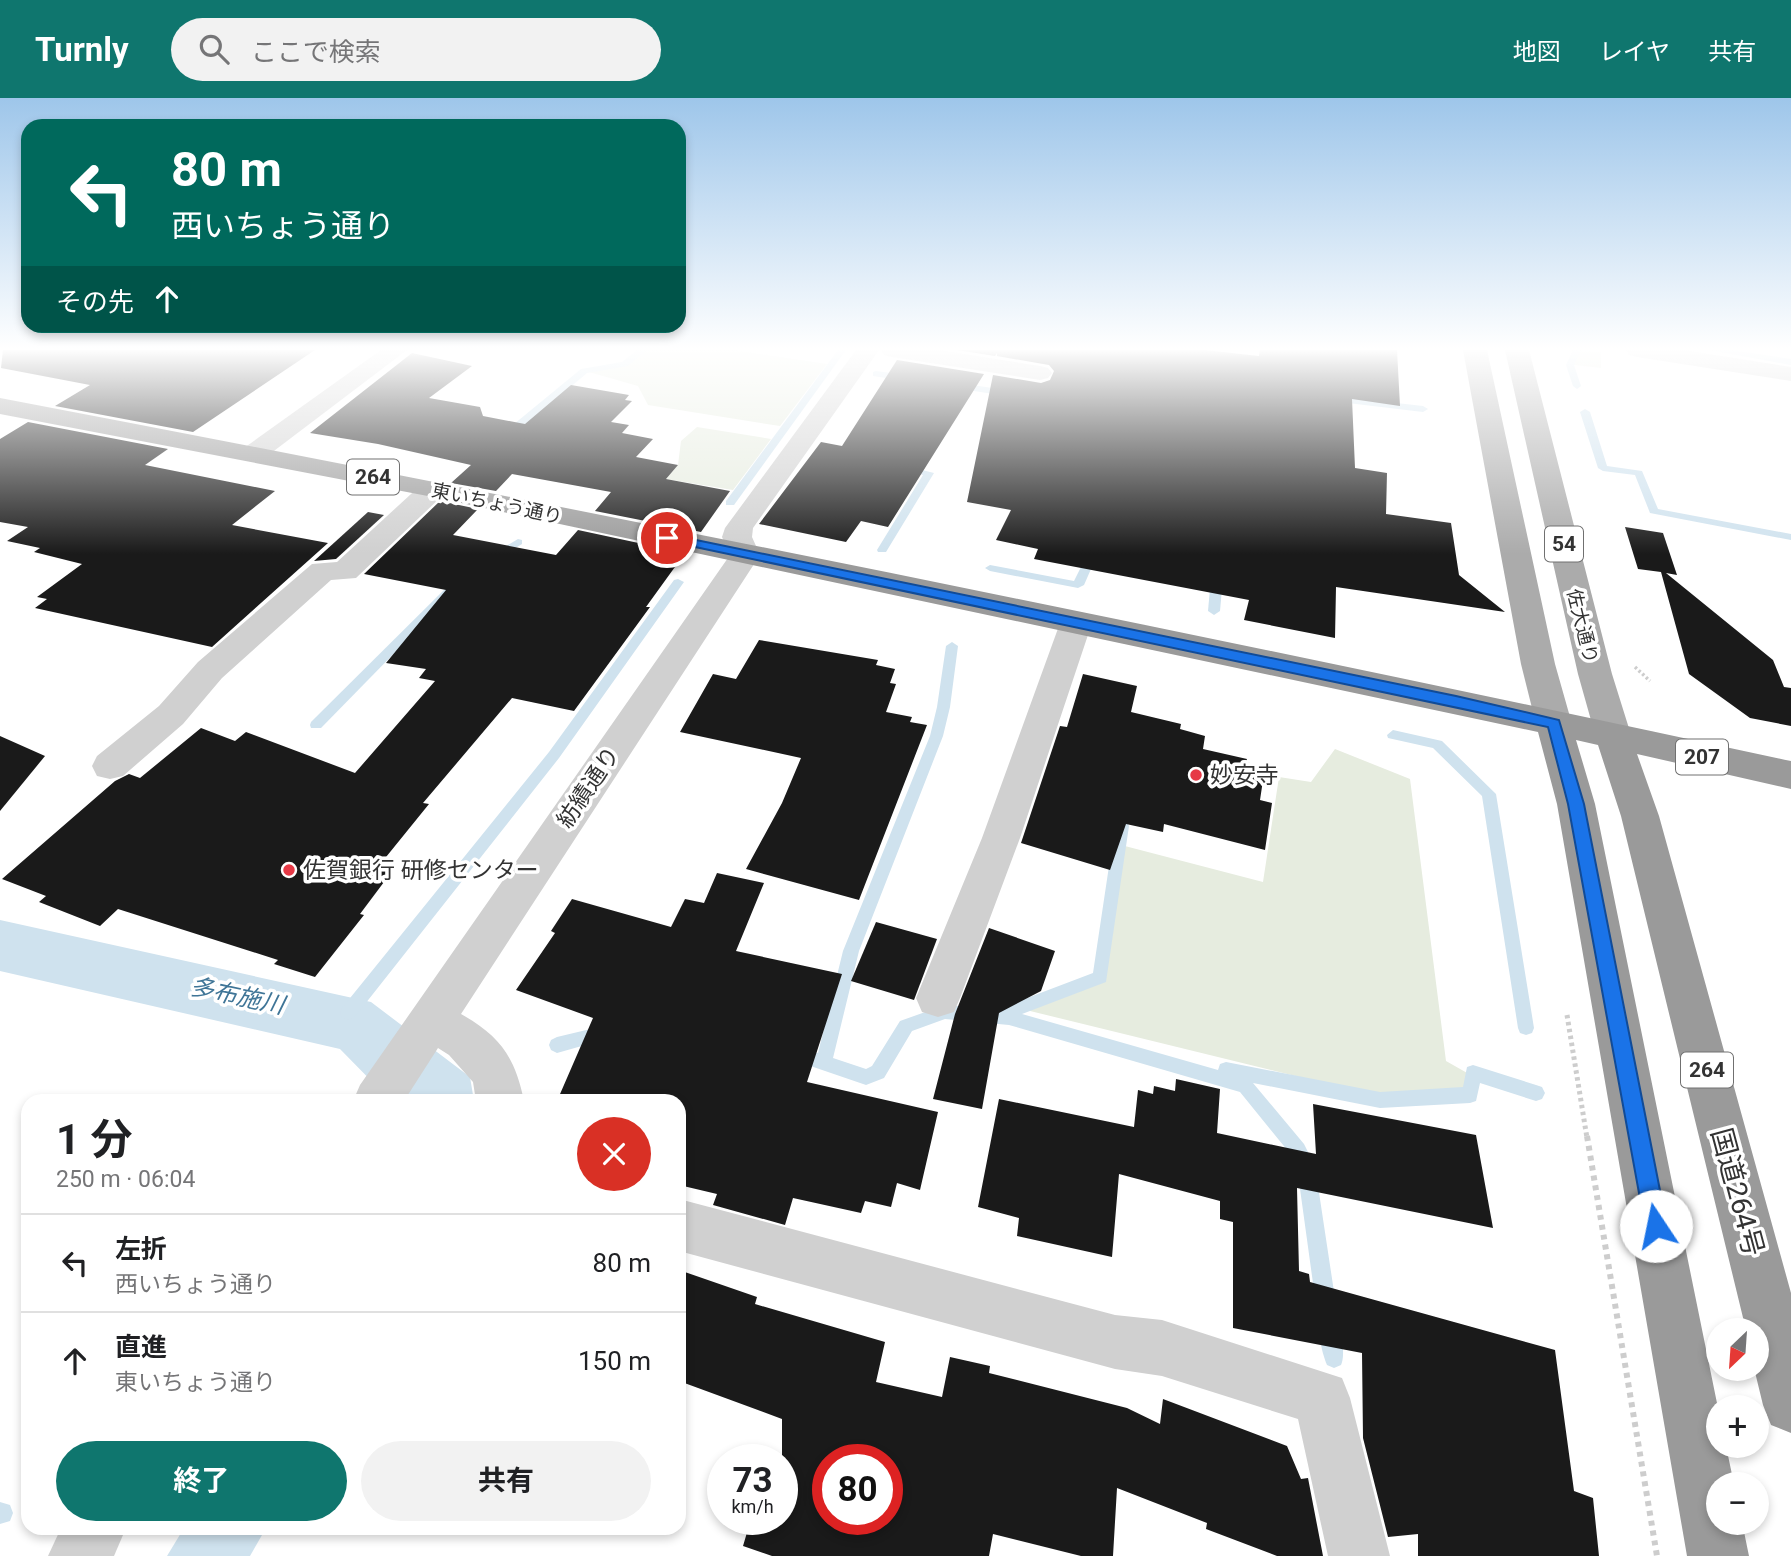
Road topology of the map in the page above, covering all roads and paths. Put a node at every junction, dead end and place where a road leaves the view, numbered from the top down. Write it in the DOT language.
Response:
graph roads {
  1 [pos="46,418"];
  2 [pos="302,418"];
  3 [pos="819,418"];
  4 [pos="1489,418"];
  5 [pos="1533,418"];
  6 [pos="253,454"];
  7 [pos="433,489"];
  8 [pos="745,555"];
  9 [pos="1076,623"];
  10 [pos="1554,724"];
  11 [pos="1614,738"];
  12 [pos="110,766"];
  13 [pos="1791,775"];
  14 [pos="938,998"];
  15 [pos="1565,1004"];
  16 [pos="432,1020"];
  17 [pos="382,1094"];
  18 [pos="499,1094"];
  19 [pos="686,1227"];
  20 [pos="1791,1405"];
  21 [pos="92,1535"];
  22 [pos="79,1556"];
  23 [pos="1359,1556"];
  24 [pos="1657,1556"];
  25 [pos="1718,1556"];
  1 -- 6 [label="highway, 東いちょう通り / 264"];
  2 -- 6 [label="street"];
  3 -- 8 [label="street"];
  4 -- 10 [label="main road, 54"];
  5 -- 11 [label="main road, 佐大通り / 54"];
  6 -- 7 [label="highway, 東いちょう通り / 264"];
  7 -- 8 [label="highway, 東いちょう通り / 264"];
  7 -- 12 [label="street"];
  8 -- 9 [label="highway, 264"];
  8 -- 16 [label="street, 紡績通り"];
  9 -- 10 [label="highway, 264"];
  9 -- 14 [label="street"];
  10 -- 11 [label="highway, 264"];
  10 -- 25 [label="highway"];
  11 -- 13 [label="highway, 207"];
  11 -- 20 [label="highway, 国道264号 / 264"];
  15 -- 24 [label="path"];
  16 -- 17 [label="street, 紡績通り"];
  16 -- 18 [label="street"];
  19 -- 23 [label="street"];
  21 -- 22 [label="street"];
}
